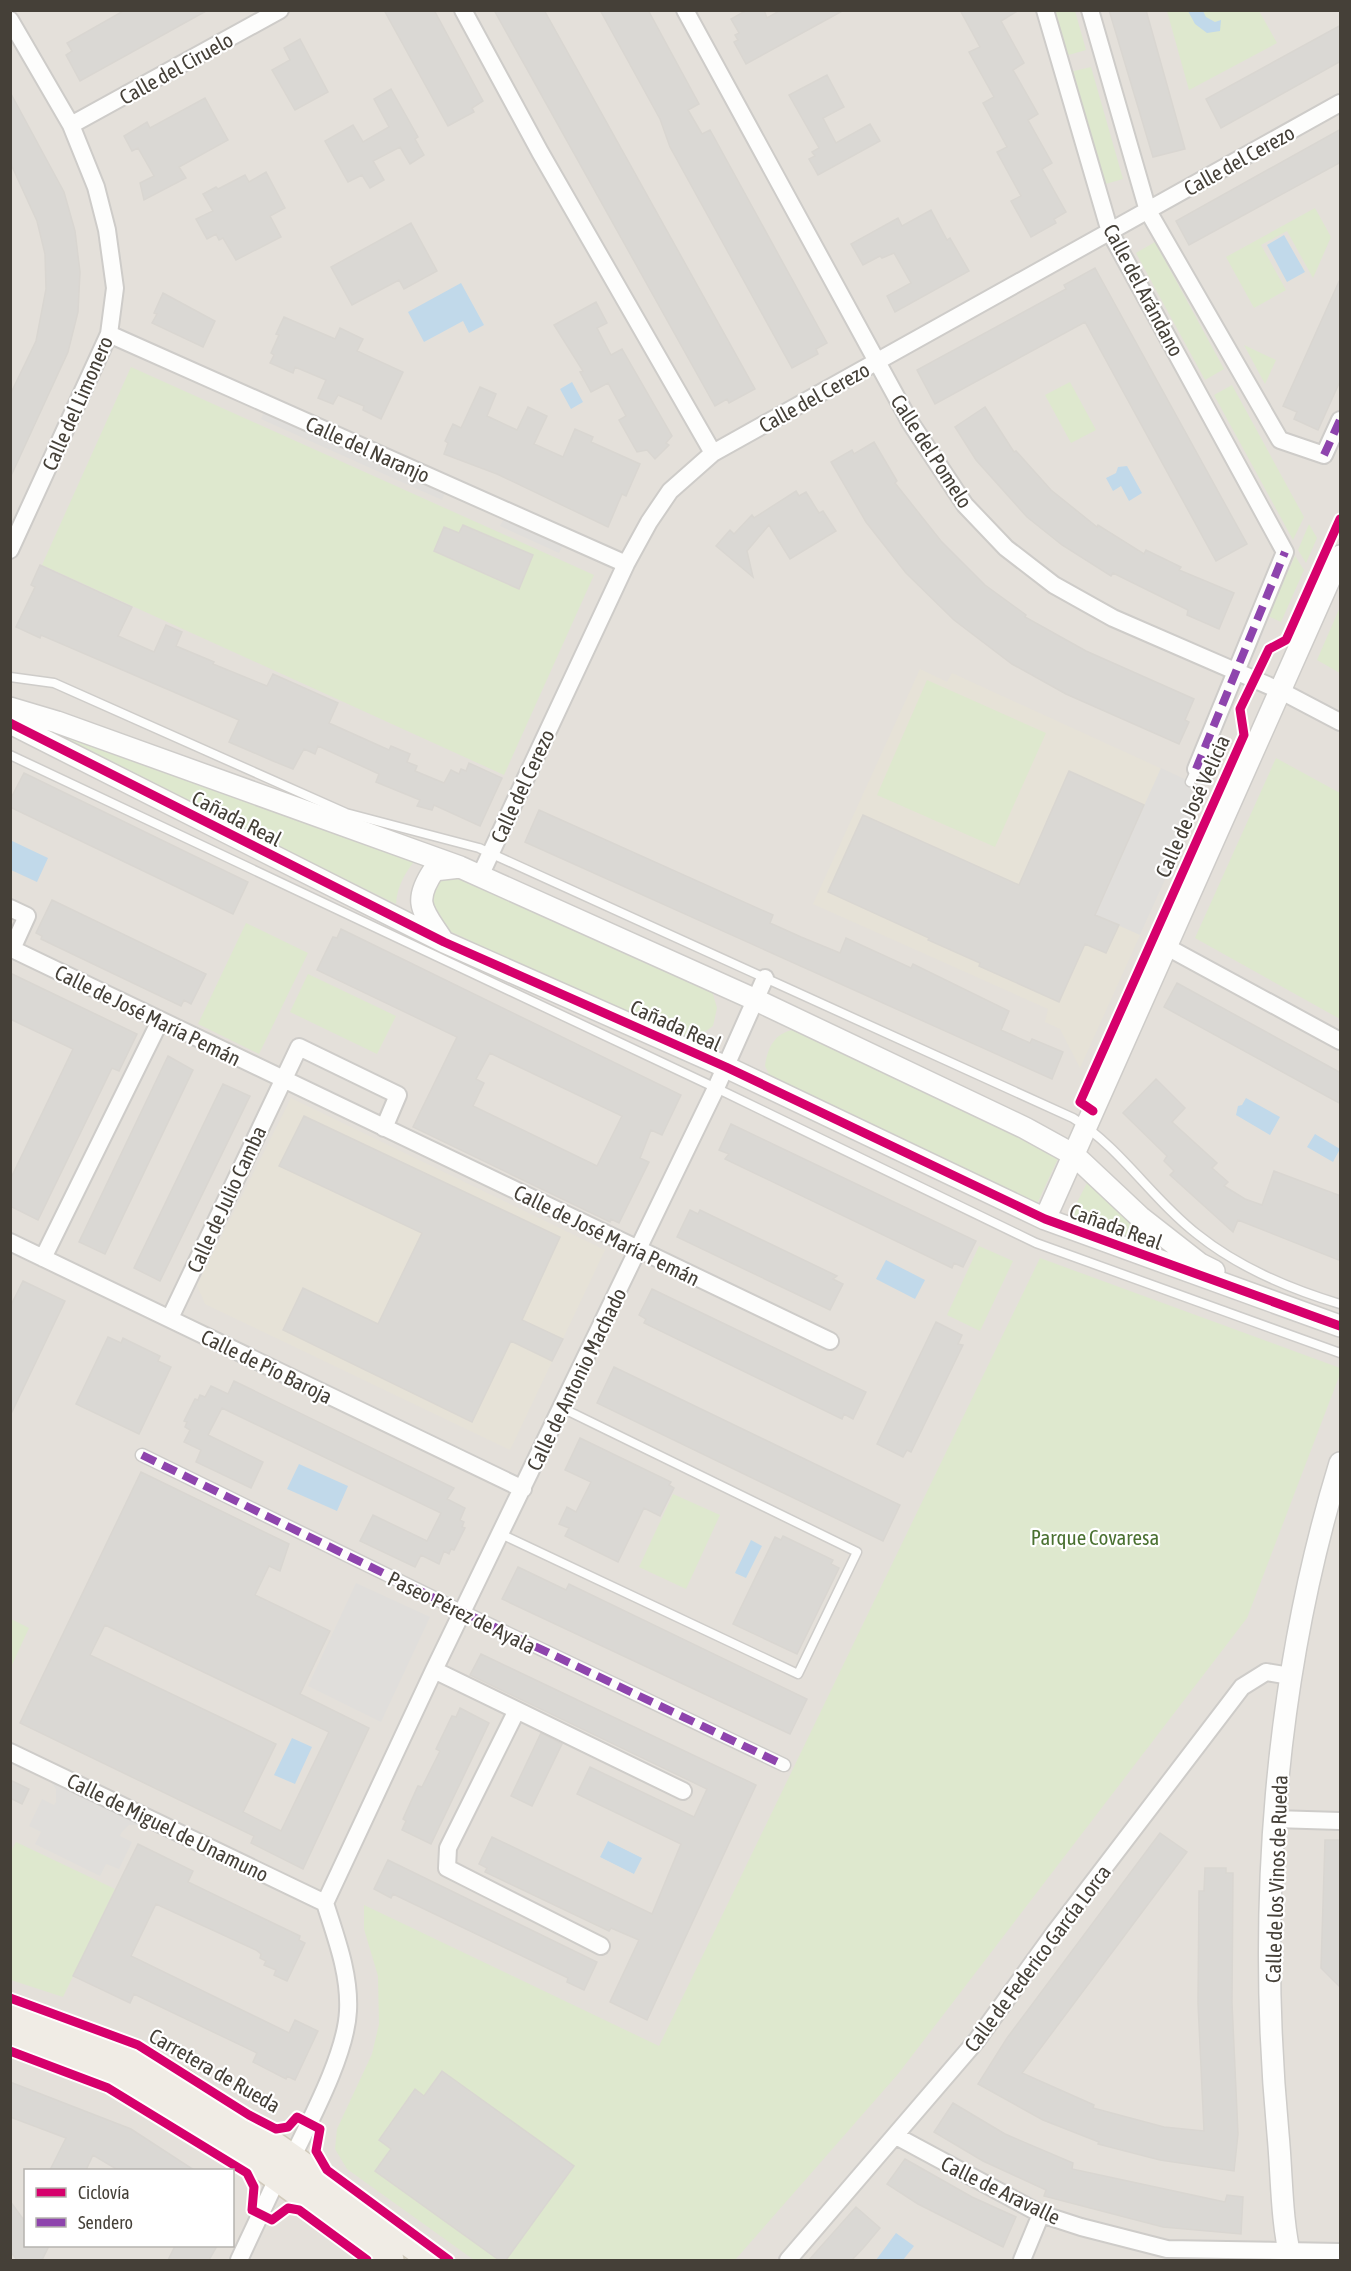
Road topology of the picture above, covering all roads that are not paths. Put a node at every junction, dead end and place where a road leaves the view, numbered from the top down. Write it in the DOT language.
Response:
graph roads {
  1 [pos="280,10"];
  2 [pos="464,10"];
  3 [pos="685,10"];
  4 [pos="1045,10"];
  5 [pos="1090,10"];
  6 [pos="10,20"];
  7 [pos="1341,103"];
  8 [pos="71,124"];
  9 [pos="1148,211"];
  10 [pos="1110,232"];
  11 [pos="110,334"];
  12 [pos="877,362"];
  13 [pos="1341,420"];
  14 [pos="713,453"];
  15 [pos="10,550"];
  16 [pos="1285,552"];
  17 [pos="1341,556"];
  18 [pos="626,564"];
  19 [pos="1235,673"];
  20 [pos="10,677"];
  21 [pos="1281,691"];
  22 [pos="10,708"];
  23 [pos="1341,722"];
  24 [pos="10,723"];
  25 [pos="10,756"];
  26 [pos="1193,775"];
  27 [pos="490,854"];
  28 [pos="460,867"];
  29 [pos="480,876"];
  30 [pos="10,908"];
  31 [pos="444,942"];
  32 [pos="1167,947"];
  33 [pos="11,949"];
  34 [pos="765,978"];
  35 [pos="756,1000"];
  36 [pos="160,1021"];
  37 [pos="1341,1041"];
  38 [pos="726,1067"];
  39 [pos="283,1080"];
  40 [pos="716,1088"];
  41 [pos="1086,1126"];
  42 [pos="384,1128"];
  43 [pos="1074,1155"];
  44 [pos="1045,1219"];
  45 [pos="10,1242"];
  46 [pos="637,1250"];
  47 [pos="43,1258"];
  48 [pos="1268,1298"];
  49 [pos="1341,1304"];
  50 [pos="170,1318"];
  51 [pos="1341,1326"];
  52 [pos="830,1341"];
  53 [pos="1341,1353"];
  54 [pos="562,1408"];
  55 [pos="142,1455"];
  56 [pos="1341,1463"];
  57 [pos="523,1489"];
  58 [pos="1335,1501"];
  59 [pos="501,1534"];
  60 [pos="463,1612"];
  61 [pos="434,1670"];
  62 [pos="1290,1676"];
  63 [pos="516,1712"];
  64 [pos="10,1752"];
  65 [pos="784,1765"];
  66 [pos="683,1791"];
  67 [pos="1274,1819"];
  68 [pos="1341,1821"];
  69 [pos="325,1903"];
  70 [pos="601,1946"];
  71 [pos="10,2011"];
  72 [pos="10,2032"];
  73 [pos="896,2136"];
  74 [pos="285,2168"];
  75 [pos="1041,2214"];
  76 [pos="1341,2252"];
  77 [pos="1290,2256"];
  78 [pos="239,2260"];
  79 [pos="390,2260"];
  80 [pos="433,2260"];
  81 [pos="788,2260"];
  82 [pos="1022,2260"];
  1 -- 8 [label="street, Calle del Ciruelo"];
  2 -- 14 [label="street"];
  3 -- 12 [label="street, Calle del Pomelo"];
  4 -- 10 [label="street, Calle del Arándano"];
  5 -- 9 [label="street, Calle del Arándano"];
  6 -- 8 [label="street, Calle del Limonero"];
  7 -- 9 [label="street, Calle del Cerezo"];
  8 -- 11 [label="street, Calle del Limonero"];
  9 -- 10 [label="street, Calle del Cerezo"];
  9 -- 13 [label="street, Calle del Arándano"];
  10 -- 12 [label="street, Calle del Cerezo"];
  10 -- 16 [label="street, Calle del Arándano"];
  11 -- 15 [label="street, Calle del Limonero"];
  11 -- 18 [label="street, Calle del Naranjo"];
  12 -- 14 [label="street, Calle del Cerezo"];
  12 -- 19 [label="street, Calle del Pomelo"];
  14 -- 18 [label="street, Calle del Cerezo"];
  16 -- 19 [label="street, Calle de José Velicia"];
  17 -- 21 [label="street, Calle de José Velicia"];
  18 -- 27 [label="street, Calle del Cerezo"];
  19 -- 21 [label="street, Calle del Pomelo"];
  19 -- 26 [label="street, Calle de José Velicia"];
  20 -- 27 [label="lane"];
  21 -- 23 [label="street, Calle del Pomelo"];
  21 -- 32 [label="street, Calle de José Velicia"];
  22 -- 28 [label="street, Cañada Real"];
  24 -- 31 [label="street, Cañada Real"];
  25 -- 40 [label="lane"];
  27 -- 29 [label="street, Calle del Cerezo"];
  27 -- 34 [label="lane"];
  28 -- 29 [label="street, Cañada Real"];
  28 -- 31 [label="street"];
  29 -- 35 [label="street, Cañada Real"];
  30 -- 33 [label="street, Calle de José María Pemán"];
  31 -- 38 [label="street, Cañada Real"];
  32 -- 37 [label="street"];
  32 -- 41 [label="street, Calle de José Velicia"];
  33 -- 36 [label="street, Calle de José María Pemán"];
  34 -- 35 [label="street, Calle de Antonio Machado"];
  34 -- 41 [label="lane"];
  35 -- 38 [label="street, Calle de Antonio Machado"];
  35 -- 43 [label="street, Cañada Real"];
  36 -- 39 [label="street, Calle de José María Pemán"];
  36 -- 47 [label="street"];
  38 -- 40 [label="street, Calle de Antonio Machado"];
  38 -- 44 [label="street, Cañada Real"];
  39 -- 42 [label="street, Calle de José María Pemán"];
  39 -- 42 [label="street"];
  39 -- 50 [label="street, Calle de Julio Camba"];
  40 -- 46 [label="street, Calle de Antonio Machado"];
  40 -- 53 [label="lane"];
  41 -- 43 [label="street, Calle de José Velicia"];
  41 -- 49 [label="lane"];
  42 -- 46 [label="street, Calle de José María Pemán"];
  43 -- 44 [label="street, Calle de José Velicia"];
  43 -- 48 [label="street, Cañada Real"];
  44 -- 48 [label="street, Cañada Real"];
  45 -- 47 [label="street, Calle de Pío Baroja"];
  46 -- 52 [label="street, Calle de José María Pemán"];
  46 -- 54 [label="street, Calle de Antonio Machado"];
  47 -- 50 [label="street, Calle de Pío Baroja"];
  48 -- 51 [label="street, Cañada Real"];
  50 -- 57 [label="street, Calle de Pío Baroja"];
  54 -- 57 [label="street, Calle de Antonio Machado"];
  54 -- 59 [label="lane"];
  55 -- 60 [label="street, Paseo Pérez de Ayala"];
  56 -- 58 [label="street"];
  57 -- 59 [label="street, Calle de Antonio Machado"];
  58 -- 62 [label="street, Calle de los Vinos de Rueda"];
  59 -- 60 [label="street, Calle de Antonio Machado"];
  60 -- 61 [label="street, Calle de Antonio Machado"];
  60 -- 65 [label="street, Paseo Pérez de Ayala"];
  61 -- 63 [label="street"];
  61 -- 69 [label="street, Calle de Antonio Machado"];
  62 -- 67 [label="street, Calle de los Vinos de Rueda"];
  62 -- 73 [label="street, Calle de Federico García Lorca"];
  63 -- 66 [label="street"];
  63 -- 70 [label="street"];
  64 -- 69 [label="street, Calle de Miguel de Unamuno"];
  67 -- 68 [label="street"];
  67 -- 77 [label="street, Calle de los Vinos de Rueda"];
  69 -- 74 [label="street"];
  71 -- 74 [label="main road, Carretera de Rueda"];
  72 -- 74 [label="main road, Carretera de Rueda"];
  73 -- 75 [label="street, Calle de Aravalle"];
  73 -- 81 [label="street, Calle de Federico García Lorca"];
  74 -- 78 [label="street"];
  74 -- 79 [label="main road, Carretera de Rueda"];
  74 -- 80 [label="main road, Carretera de Rueda"];
  75 -- 77 [label="street, Calle de Aravalle"];
  75 -- 82 [label="street"];
  76 -- 77 [label="street, Calle de Aravalle"];
}
